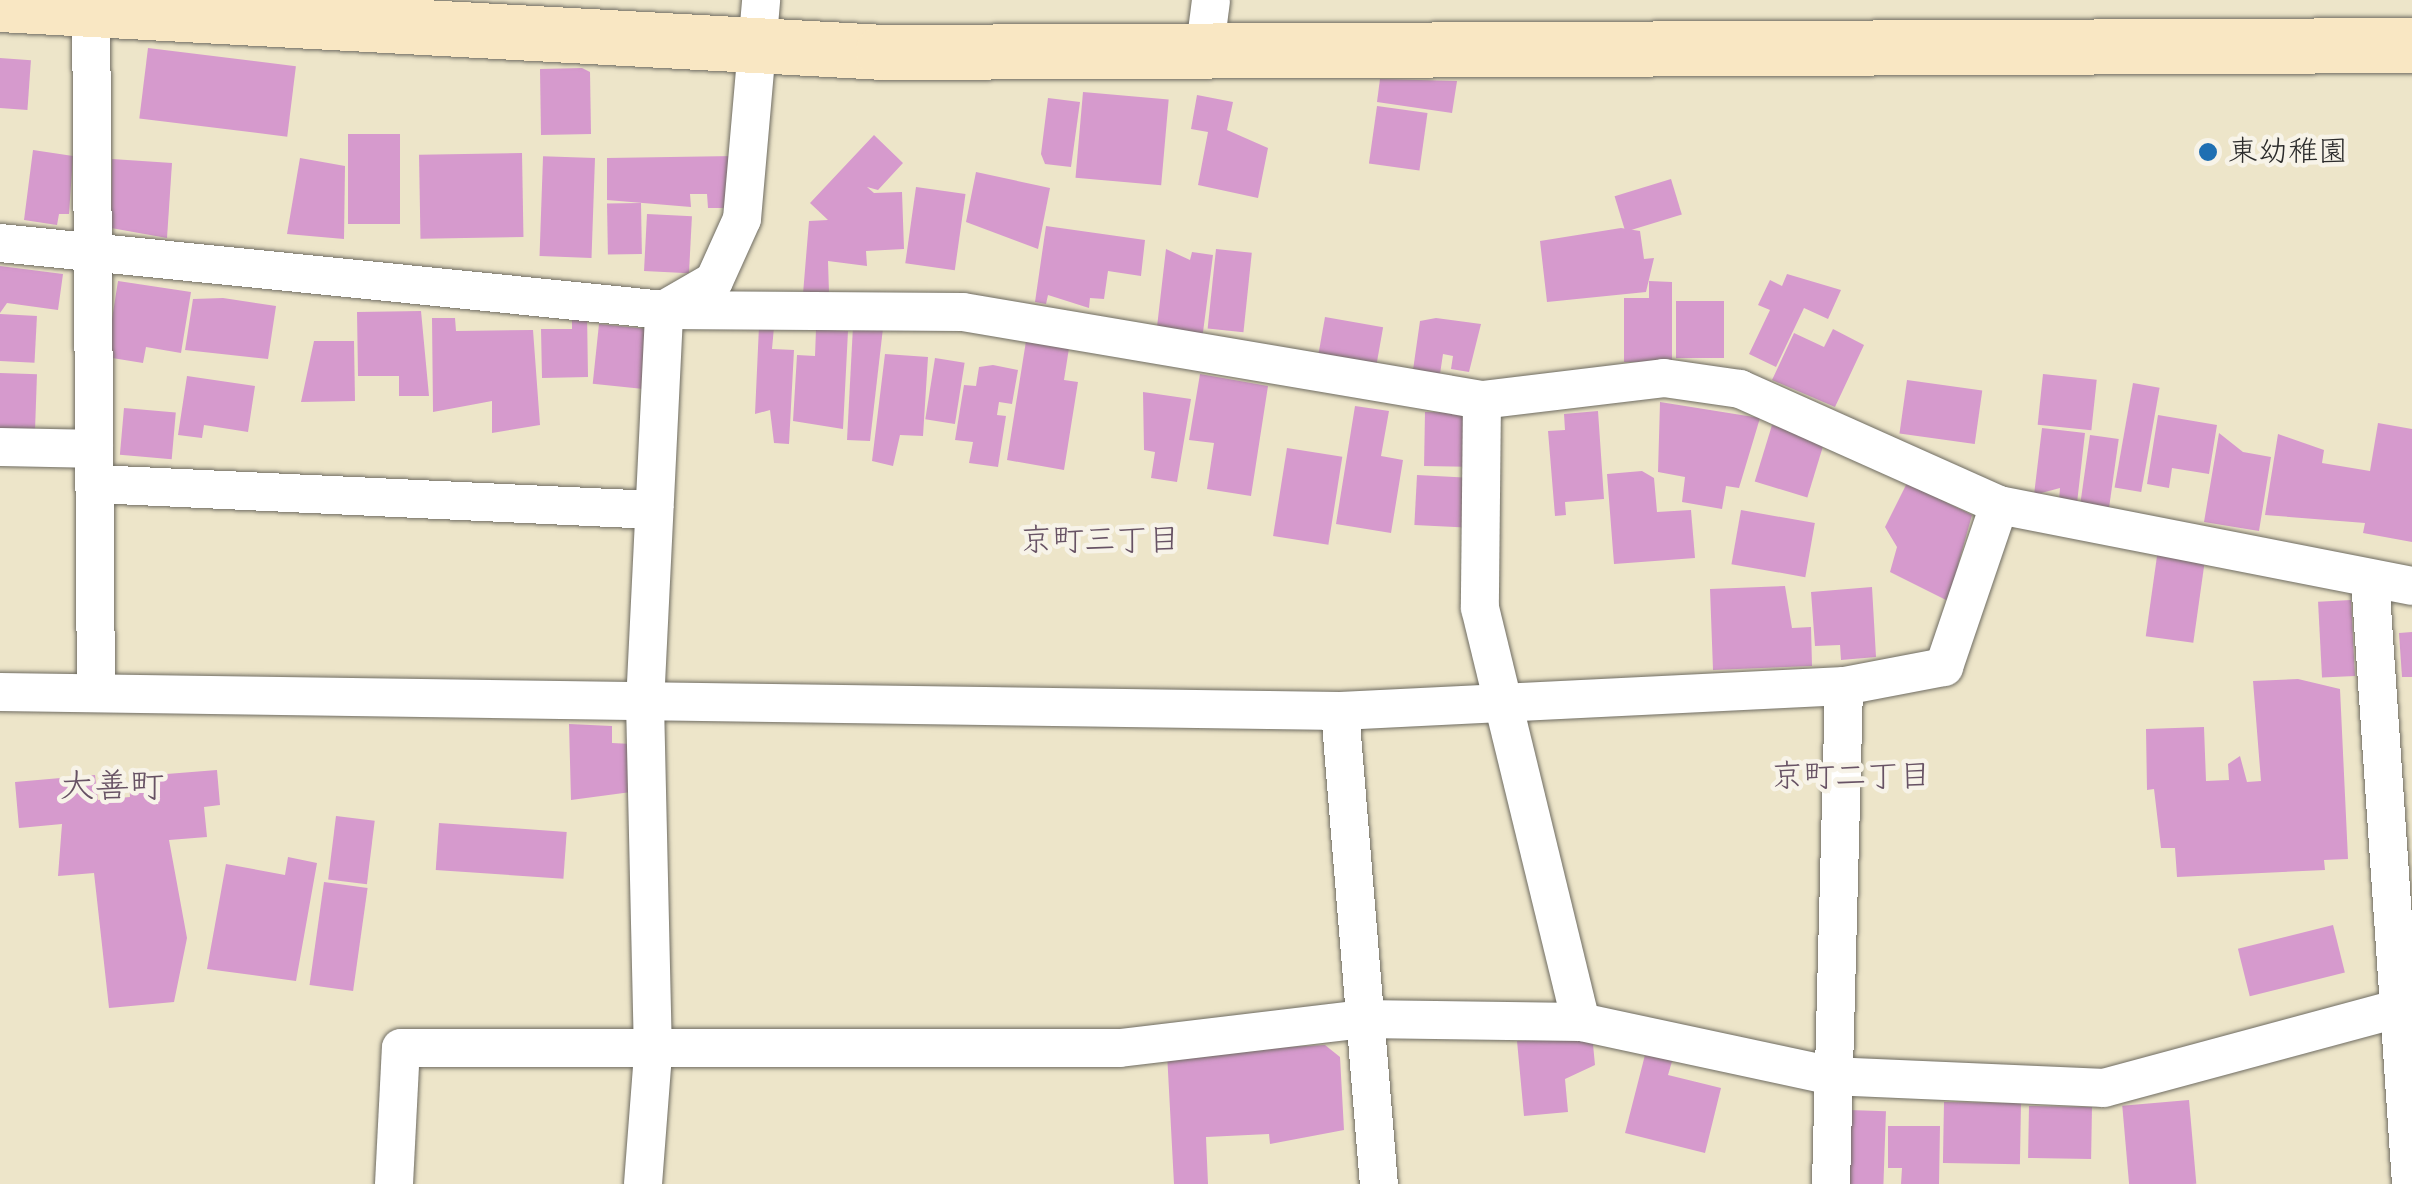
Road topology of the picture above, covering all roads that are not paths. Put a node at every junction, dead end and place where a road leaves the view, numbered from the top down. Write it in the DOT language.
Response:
graph roads {
  1 [pos="1212,0"];
  2 [pos="0,4"];
  3 [pos="91,5"];
  4 [pos="762,24"];
  5 [pos="2412,45"];
  6 [pos="1204,56"];
  7 [pos="0,243"];
  8 [pos="91,256"];
  9 [pos="664,310"];
  10 [pos="1482,400"];
  11 [pos="0,446"];
  12 [pos="95,466"];
  13 [pos="1999,505"];
  14 [pos="654,510"];
  15 [pos="2370,578"];
  16 [pos="2412,586"];
  17 [pos="1844,686"];
  18 [pos="0,692"];
  19 [pos="96,692"];
  20 [pos="1499,703"];
  21 [pos="645,704"];
  22 [pos="1340,711"];
  23 [pos="2405,1006"];
  24 [pos="1362,1018"];
  25 [pos="1581,1022"];
  26 [pos="653,1055"];
  27 [pos="1832,1076"];
  28 [pos="394,1184"];
  29 [pos="643,1184"];
  30 [pos="1379,1184"];
  31 [pos="1831,1184"];
  32 [pos="2411,1184"];
  1 -- 6 [label="street"];
  2 -- 3 [label="street"];
  3 -- 4 [label="street"];
  3 -- 8 [label="street"];
  4 -- 6 [label="street"];
  4 -- 9 [label="street"];
  5 -- 6 [label="street"];
  7 -- 8 [label="street"];
  8 -- 9 [label="street"];
  8 -- 12 [label="street"];
  9 -- 10 [label="street"];
  9 -- 14 [label="street"];
  10 -- 13 [label="street"];
  10 -- 20 [label="street"];
  11 -- 12 [label="street"];
  12 -- 14 [label="street"];
  12 -- 19 [label="street"];
  13 -- 15 [label="street"];
  13 -- 17 [label="street"];
  14 -- 21 [label="street"];
  15 -- 16 [label="street"];
  15 -- 23 [label="street"];
  17 -- 20 [label="street"];
  17 -- 27 [label="street"];
  18 -- 19 [label="street"];
  19 -- 21 [label="street"];
  20 -- 22 [label="street"];
  20 -- 25 [label="street"];
  21 -- 22 [label="street"];
  21 -- 26 [label="street"];
  22 -- 24 [label="street"];
  23 -- 27 [label="street"];
  23 -- 32 [label="street"];
  24 -- 25 [label="street"];
  24 -- 26 [label="street"];
  24 -- 30 [label="street"];
  25 -- 27 [label="street"];
  26 -- 28 [label="street"];
  26 -- 29 [label="street"];
  27 -- 31 [label="street"];
}
